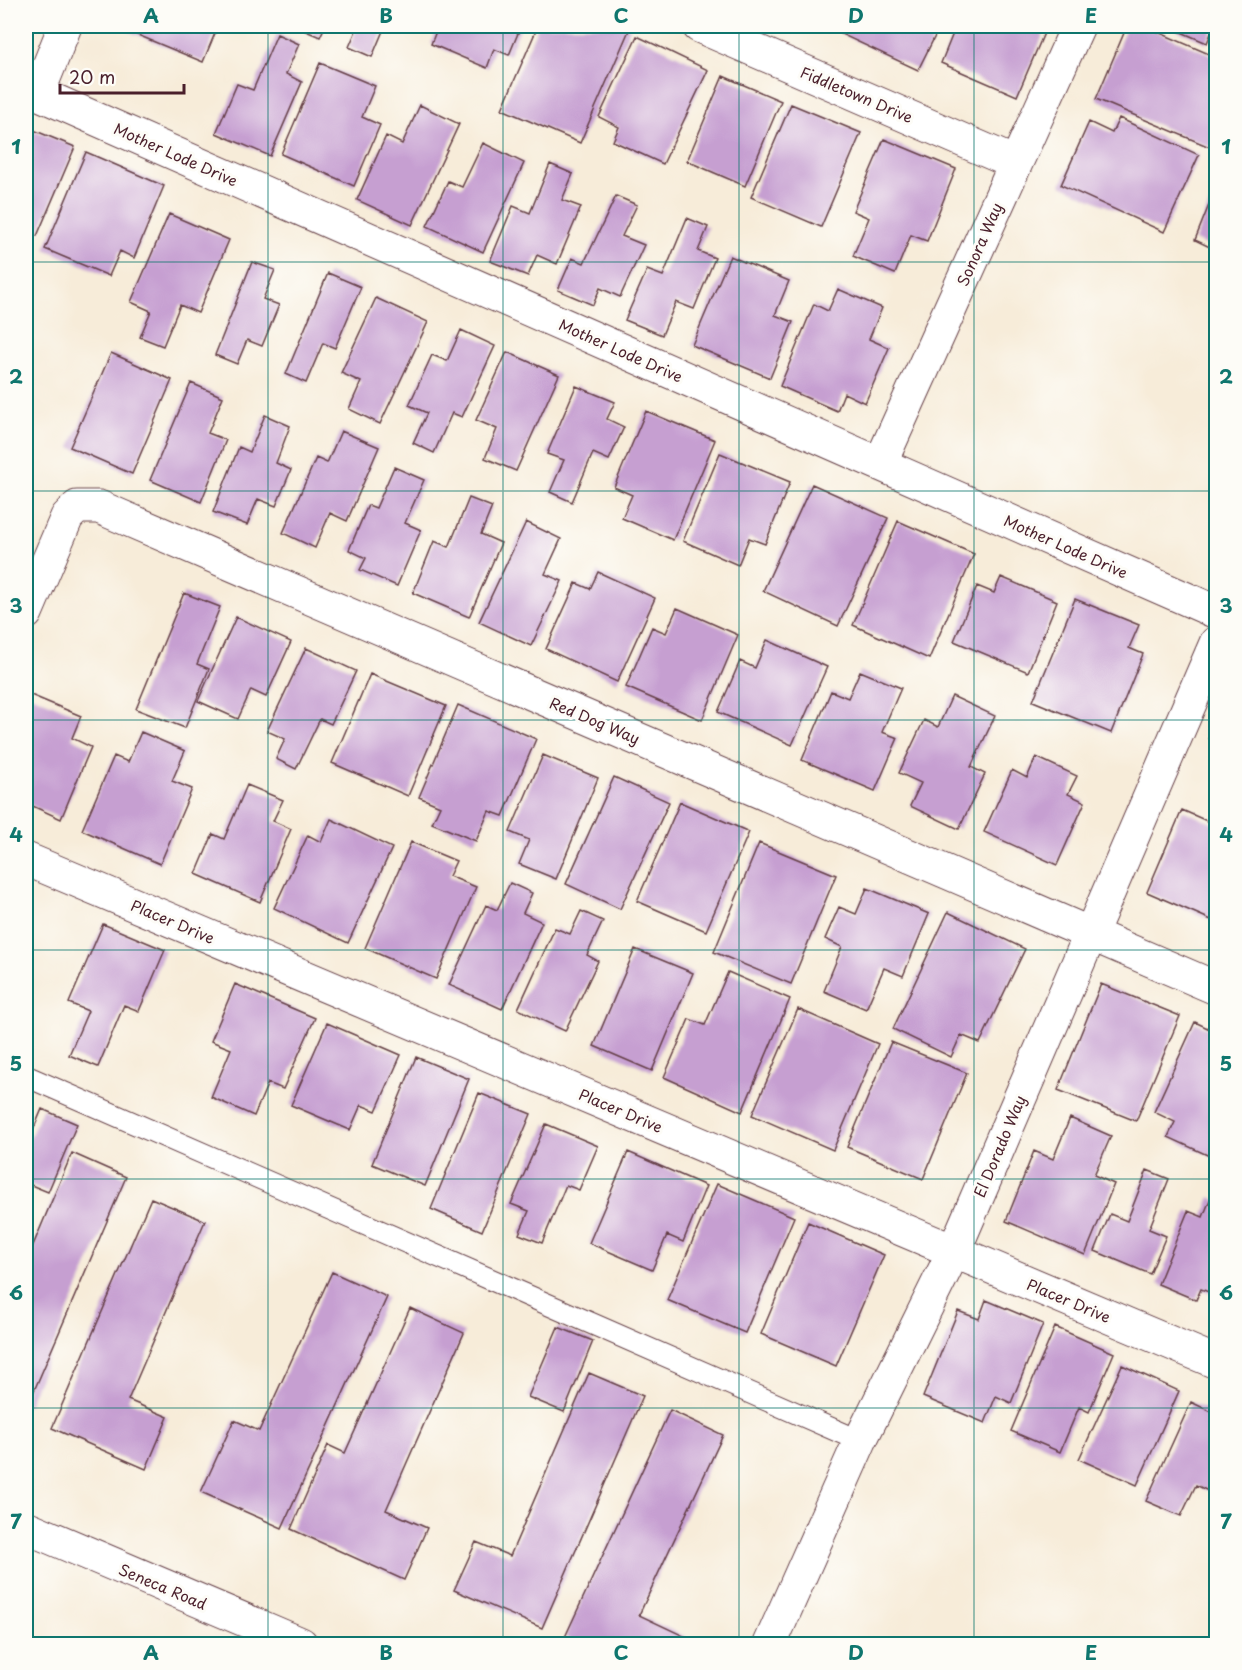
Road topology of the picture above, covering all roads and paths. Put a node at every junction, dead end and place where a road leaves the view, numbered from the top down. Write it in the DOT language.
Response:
graph roads {
  1 [pos="65,26"];
  2 [pos="699,26"];
  3 [pos="1078,26"];
  4 [pos="32,91"];
  5 [pos="1016,163"];
  6 [pos="880,464"];
  7 [pos="1216,612"];
  8 [pos="26,613"];
  9 [pos="1216,643"];
  10 [pos="26,859"];
  11 [pos="1091,934"];
  12 [pos="1216,988"];
  13 [pos="26,1076"];
  14 [pos="954,1251"];
  15 [pos="1216,1362"];
  16 [pos="861,1441"];
  17 [pos="26,1527"];
  18 [pos="301,1644"];
  19 [pos="770,1644"];
  1 -- 4 [label="street"];
  2 -- 5 [label="street, Fiddletown Drive"];
  3 -- 5 [label="street, Sonora Way"];
  4 -- 6 [label="street, Mother Lode Drive"];
  5 -- 6 [label="street, Sonora Way"];
  6 -- 7 [label="street, Mother Lode Drive"];
  8 -- 11 [label="street, Red Dog Way"];
  9 -- 11 [label="street, El Dorado Way"];
  10 -- 14 [label="street, Placer Drive"];
  11 -- 12 [label="street, Red Dog Way"];
  11 -- 14 [label="street, El Dorado Way"];
  13 -- 16 [label="lane"];
  14 -- 15 [label="street, Placer Drive"];
  14 -- 16 [label="street, El Dorado Way"];
  16 -- 19 [label="street, El Dorado Way"];
  17 -- 18 [label="street, Seneca Road"];
}
